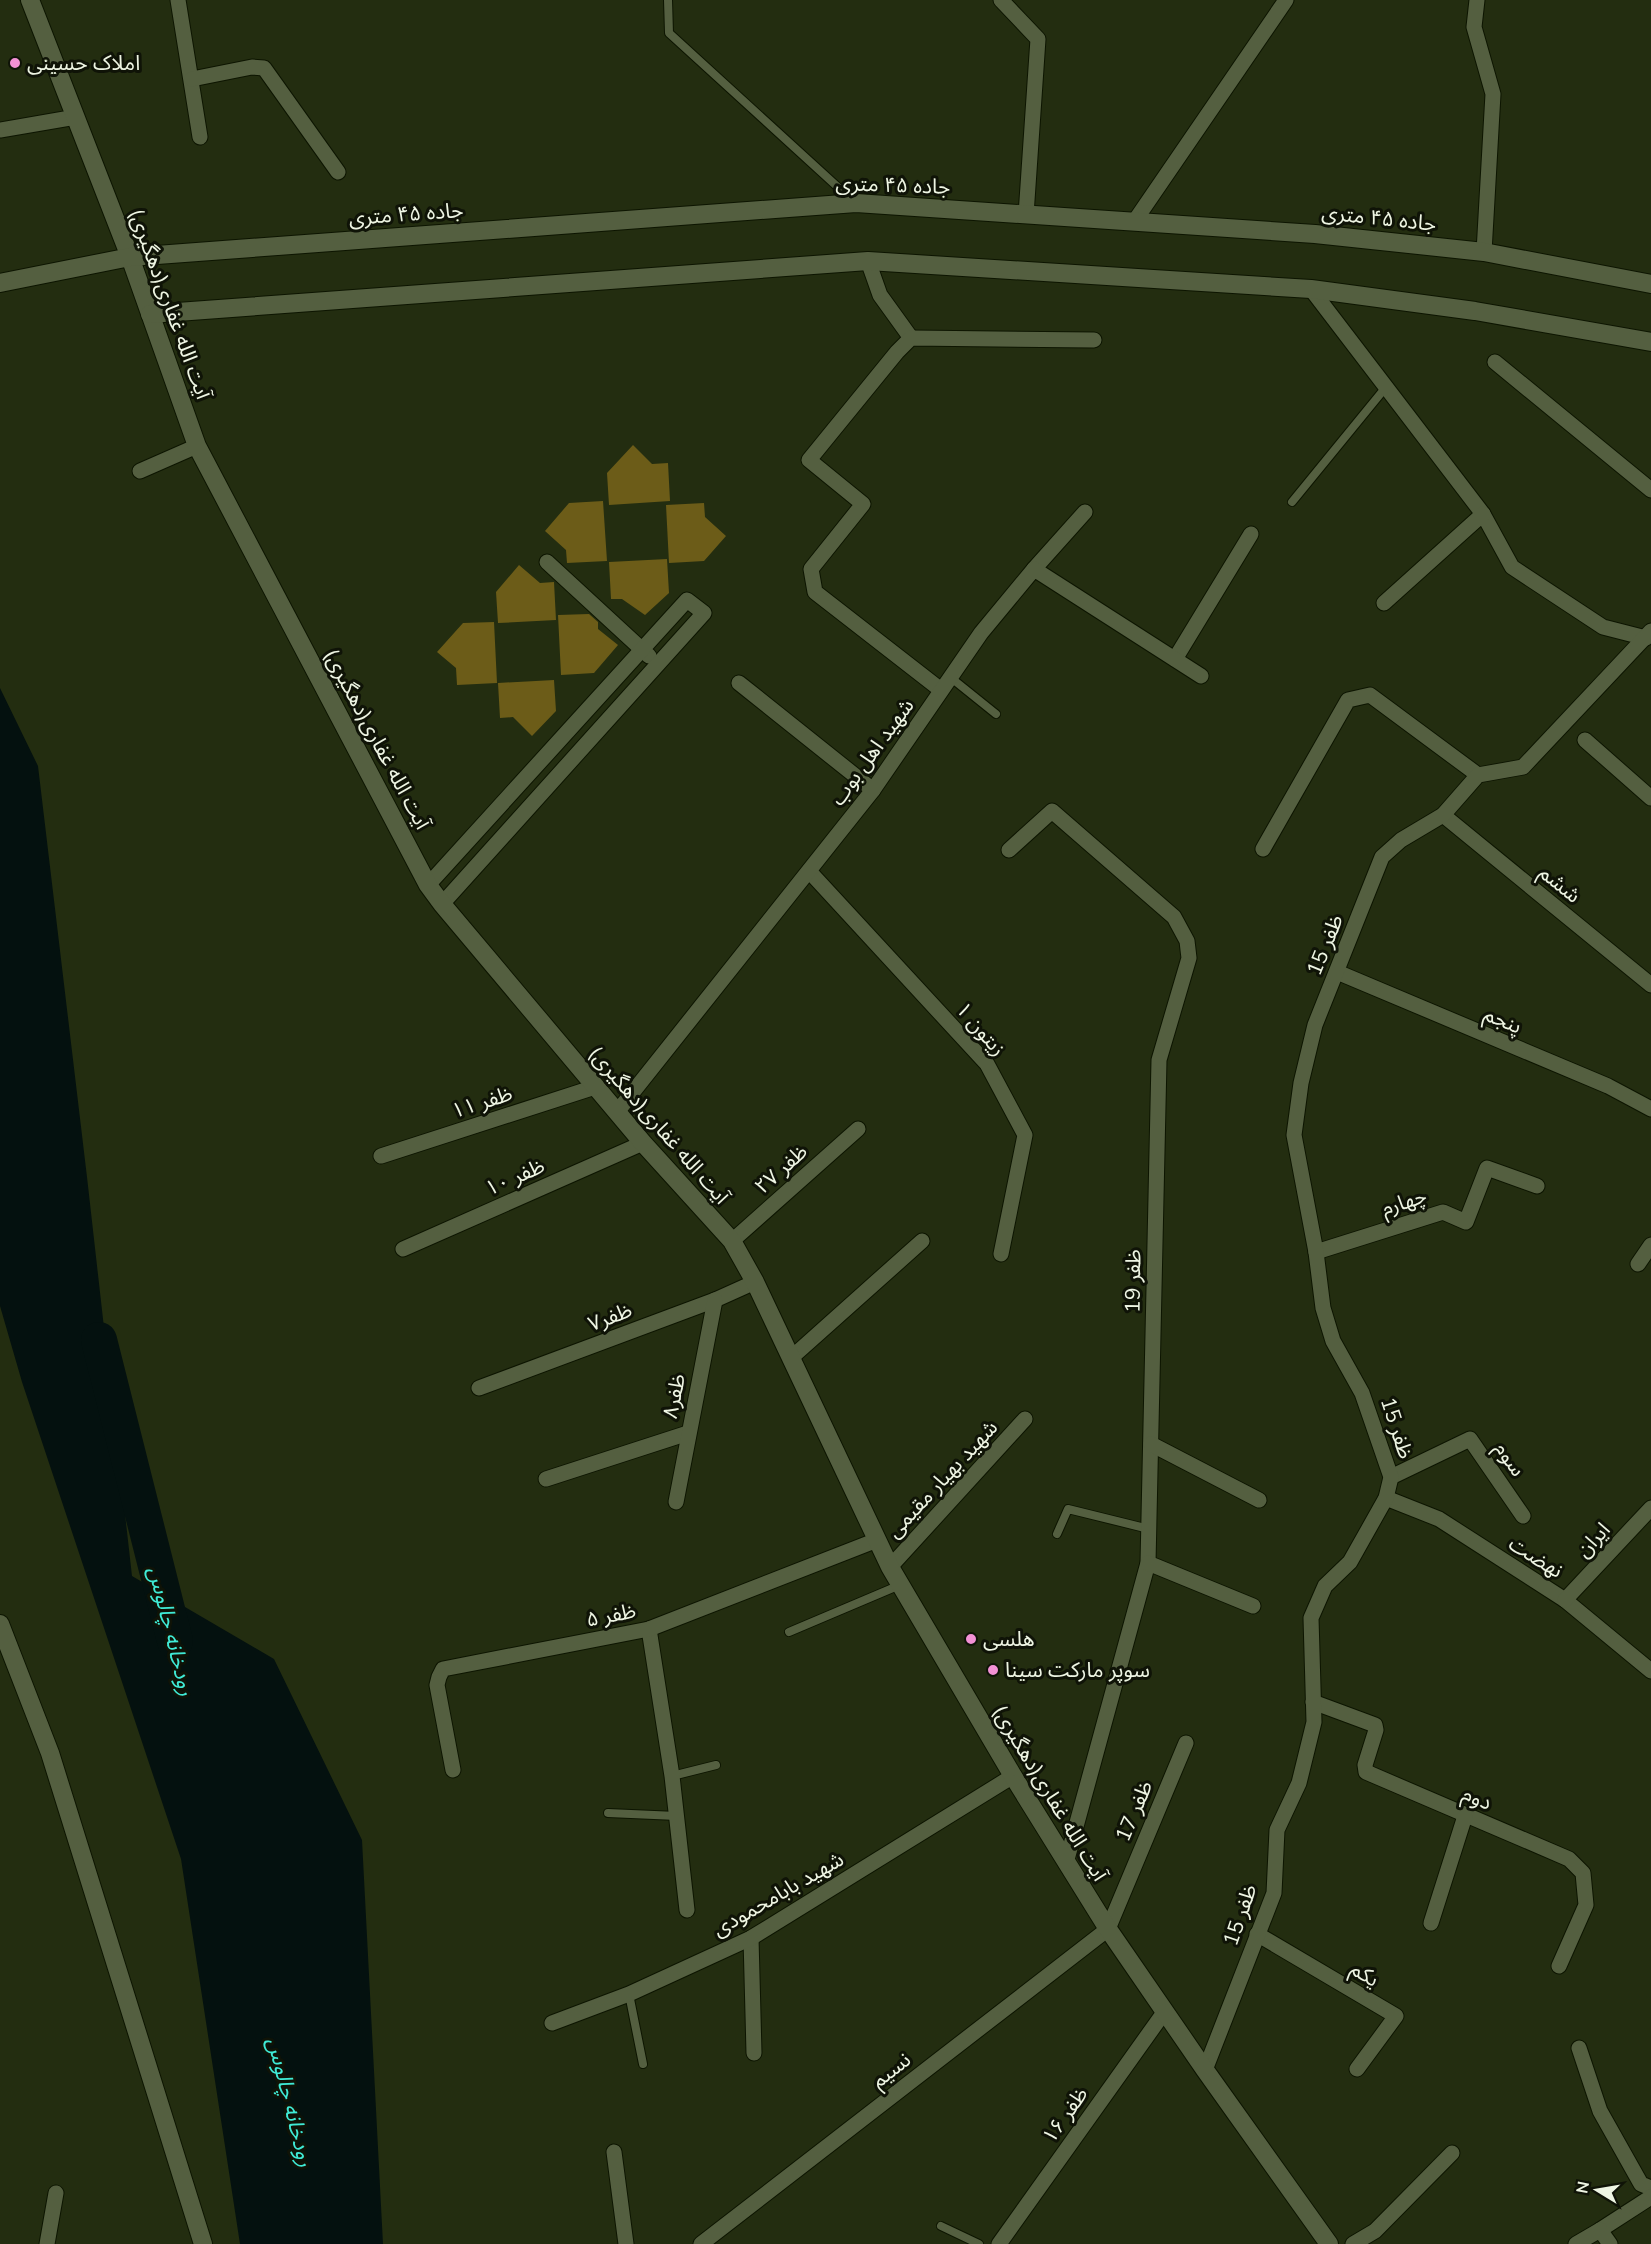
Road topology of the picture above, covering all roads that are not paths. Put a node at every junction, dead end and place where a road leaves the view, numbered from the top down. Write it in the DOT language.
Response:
graph roads {
  1 [pos="30,0"];
  2 [pos="178,0"];
  3 [pos="668,0"];
  4 [pos="1001,0"];
  5 [pos="1286,0"];
  6 [pos="1477,0"];
  7 [pos="192,79"];
  8 [pos="76,117"];
  9 [pos="0,130"];
  10 [pos="200,137"];
  11 [pos="338,172"];
  12 [pos="856,203"];
  13 [pos="1026,215"];
  14 [pos="1134,222"];
  15 [pos="1484,252"];
  16 [pos="130,257"];
  17 [pos="868,261"];
  18 [pos="0,283"];
  19 [pos="1651,284"];
  20 [pos="1311,289"];
  21 [pos="150,314"];
  22 [pos="911,338"];
  23 [pos="1094,340"];
  24 [pos="1651,342"];
  25 [pos="1496,362"];
  26 [pos="1387,385"];
  27 [pos="197,446"];
  28 [pos="140,471"];
  29 [pos="1651,490"];
  30 [pos="1292,502"];
  31 [pos="1084,512"];
  32 [pos="1484,514"];
  33 [pos="1251,534"];
  34 [pos="547,562"];
  35 [pos="1034,569"];
  36 [pos="1384,603"];
  37 [pos="1648,635"];
  38 [pos="642,650"];
  39 [pos="1175,659"];
  40 [pos="658,664"];
  41 [pos="1201,676"];
  42 [pos="739,683"];
  43 [pos="945,684"];
  44 [pos="996,714"];
  45 [pos="1585,740"];
  46 [pos="1478,775"];
  47 [pos="873,790"];
  48 [pos="1651,798"];
  49 [pos="1443,815"];
  50 [pos="1263,849"];
  51 [pos="1009,850"];
  52 [pos="809,871"];
  53 [pos="428,885"];
  54 [pos="441,904"];
  55 [pos="1337,972"];
  56 [pos="1651,985"];
  57 [pos="595,1087"];
  58 [pos="1651,1109"];
  59 [pos="617,1112"];
  60 [pos="858,1129"];
  61 [pos="643,1143"];
  62 [pos="381,1156"];
  63 [pos="1537,1186"];
  64 [pos="732,1241"];
  65 [pos="922,1241"];
  66 [pos="1651,1245"];
  67 [pos="403,1249"];
  68 [pos="1316,1252"];
  69 [pos="1001,1254"];
  70 [pos="1638,1264"];
  71 [pos="755,1282"];
  72 [pos="715,1300"];
  73 [pos="791,1358"];
  74 [pos="479,1388"];
  75 [pos="1025,1419"];
  76 [pos="688,1433"];
  77 [pos="1151,1444"];
  78 [pos="1391,1477"];
  79 [pos="546,1479"];
  80 [pos="1386,1498"];
  81 [pos="1259,1500"];
  82 [pos="676,1502"];
  83 [pos="1651,1508"];
  84 [pos="1524,1516"];
  85 [pos="1149,1528"];
  86 [pos="1057,1534"];
  87 [pos="877,1540"];
  88 [pos="1148,1563"];
  89 [pos="890,1567"];
  90 [pos="900,1585"];
  91 [pos="1565,1600"];
  92 [pos="1253,1606"];
  93 [pos="0,1626"];
  94 [pos="649,1629"];
  95 [pos="789,1632"];
  96 [pos="1651,1671"];
  97 [pos="1313,1702"];
  98 [pos="1186,1743"];
  99 [pos="716,1765"];
  100 [pos="453,1770"];
  101 [pos="672,1776"];
  102 [pos="1013,1776"];
  103 [pos="608,1813"];
  104 [pos="677,1816"];
  105 [pos="1464,1816"];
  106 [pos="1066,1863"];
  107 [pos="687,1910"];
  108 [pos="1431,1923"];
  109 [pos="1108,1929"];
  110 [pos="1257,1934"];
  111 [pos="751,1938"];
  112 [pos="1559,1966"];
  113 [pos="629,1994"];
  114 [pos="1165,2011"];
  115 [pos="552,2023"];
  116 [pos="1578,2048"];
  117 [pos="754,2053"];
  118 [pos="643,2064"];
  119 [pos="1357,2069"];
  120 [pos="1205,2070"];
  121 [pos="614,2152"];
  122 [pos="1452,2153"];
  123 [pos="1651,2188"];
  124 [pos="56,2193"];
  125 [pos="1651,2197"];
  126 [pos="941,2226"];
  127 [pos="1600,2230"];
  128 [pos="47,2244"];
  129 [pos="203,2244"];
  130 [pos="626,2244"];
  131 [pos="701,2244"];
  132 [pos="979,2244"];
  133 [pos="999,2244"];
  134 [pos="1329,2244"];
  135 [pos="1353,2244"];
  136 [pos="1576,2244"];
  137 [pos="1610,2244"];
  1 -- 8 [label="street, آیت الله غفاری(دهگیری)"];
  2 -- 7 [label="street"];
  3 -- 12 [label="lane"];
  4 -- 13 [label="street"];
  5 -- 14 [label="street"];
  6 -- 15 [label="street"];
  7 -- 10 [label="street"];
  7 -- 11 [label="street"];
  8 -- 9 [label="street"];
  8 -- 16 [label="street, آیت الله غفاری(دهگیری)"];
  12 -- 13 [label="street, جاده ۴۵ متری"];
  12 -- 16 [label="street, جاده ۴۵ متری"];
  13 -- 14 [label="street, جاده ۴۵ متری"];
  14 -- 15 [label="street, جاده ۴۵ متری"];
  15 -- 19 [label="street, جاده ۴۵ متری"];
  16 -- 18 [label="street, جاده ۴۵ متری"];
  16 -- 21 [label="street, آیت الله غفاری(دهگیری)"];
  17 -- 20 [label="street"];
  17 -- 21 [label="street"];
  17 -- 22 [label="street"];
  20 -- 24 [label="street"];
  20 -- 26 [label="street"];
  21 -- 27 [label="street, آیت الله غفاری(دهگیری)"];
  22 -- 23 [label="street"];
  22 -- 43 [label="street"];
  25 -- 29 [label="street"];
  26 -- 30 [label="lane"];
  26 -- 32 [label="street"];
  27 -- 28 [label="street"];
  27 -- 53 [label="street, آیت الله غفاری(دهگیری)"];
  31 -- 35 [label="street, شهید اهل بوب"];
  32 -- 36 [label="street"];
  32 -- 37 [label="street"];
  33 -- 39 [label="street"];
  34 -- 38 [label="street"];
  35 -- 39 [label="street"];
  35 -- 43 [label="street, شهید اهل بوب"];
  37 -- 46 [label="street"];
  38 -- 40 [label="street"];
  38 -- 40 [label="street"];
  38 -- 53 [label="street"];
  39 -- 41 [label="street"];
  40 -- 54 [label="street"];
  42 -- 47 [label="street"];
  43 -- 44 [label="lane"];
  43 -- 47 [label="street, شهید اهل بوب"];
  45 -- 48 [label="street"];
  46 -- 49 [label="street, ظفر 15"];
  46 -- 50 [label="street"];
  47 -- 52 [label="street, شهید اهل بوب"];
  49 -- 55 [label="street, ظفر 15"];
  49 -- 56 [label="street, ششم"];
  51 -- 77 [label="street, ظفر 19"];
  52 -- 59 [label="street, شهید اهل بوب"];
  52 -- 69 [label="street, زیتون ۱"];
  53 -- 54 [label="street, آیت الله غفاری(دهگیری)"];
  54 -- 57 [label="street, آیت الله غفاری(دهگیری)"];
  55 -- 58 [label="street, پنجم"];
  55 -- 68 [label="street, ظفر 15"];
  57 -- 59 [label="street, آیت الله غفاری(دهگیری)"];
  57 -- 62 [label="street, ظفر ۱۱"];
  59 -- 61 [label="street, آیت الله غفاری(دهگیری)"];
  60 -- 64 [label="street, ظفر ۲۷"];
  61 -- 64 [label="street, آیت الله غفاری(دهگیری)"];
  61 -- 67 [label="street, ظفر ۱۰"];
  63 -- 68 [label="street, چهارم"];
  64 -- 71 [label="street, آیت الله غفاری(دهگیری)"];
  65 -- 73 [label="street"];
  66 -- 70 [label="street"];
  68 -- 78 [label="street, ظفر 15"];
  71 -- 72 [label="street, ظفر۷"];
  71 -- 73 [label="street, آیت الله غفاری(دهگیری)"];
  72 -- 74 [label="street, ظفر۷"];
  72 -- 76 [label="street, ظفر۸"];
  73 -- 87 [label="street, آیت الله غفاری(دهگیری)"];
  75 -- 89 [label="street, شهید بهیار مقیمی"];
  76 -- 79 [label="street"];
  76 -- 82 [label="street, ظفر۸"];
  77 -- 81 [label="street"];
  77 -- 85 [label="street, ظفر 19"];
  78 -- 80 [label="street, ظفر 15"];
  78 -- 84 [label="street, سوم"];
  80 -- 91 [label="street, نهضت"];
  80 -- 97 [label="street, ظفر 15"];
  83 -- 91 [label="street, ایران"];
  85 -- 86 [label="lane"];
  85 -- 88 [label="street, ظفر 19"];
  87 -- 89 [label="street, آیت الله غفاری(دهگیری)"];
  87 -- 94 [label="street, ظفر ۵"];
  88 -- 92 [label="street"];
  88 -- 106 [label="street, ظفر 19"];
  89 -- 90 [label="street, آیت الله غفاری(دهگیری)"];
  90 -- 95 [label="lane"];
  90 -- 102 [label="street, آیت الله غفاری(دهگیری)"];
  91 -- 96 [label="street, نهضت"];
  93 -- 129 [label="street"];
  94 -- 100 [label="street, ظفر ۵"];
  94 -- 101 [label="street"];
  97 -- 105 [label="street, دوم"];
  97 -- 110 [label="street, ظفر 15"];
  98 -- 109 [label="street, ظفر 17"];
  99 -- 101 [label="lane"];
  101 -- 104 [label="street"];
  102 -- 106 [label="street, آیت الله غفاری(دهگیری)"];
  102 -- 111 [label="street, شهید بابامحمودی"];
  103 -- 104 [label="lane"];
  104 -- 107 [label="street"];
  105 -- 108 [label="street"];
  105 -- 112 [label="street, دوم"];
  106 -- 109 [label="street, آیت الله غفاری(دهگیری)"];
  109 -- 114 [label="street, آیت الله غفاری(دهگیری)"];
  109 -- 131 [label="street, نسیم"];
  110 -- 119 [label="street, یکم"];
  110 -- 120 [label="street, ظفر 15"];
  111 -- 113 [label="street, شهید بابامحمودی"];
  111 -- 117 [label="street"];
  113 -- 115 [label="street, شهید بابامحمودی"];
  113 -- 118 [label="lane"];
  114 -- 120 [label="street, آیت الله غفاری(دهگیری)"];
  114 -- 133 [label="street, ظفر ۱۶"];
  116 -- 123 [label="street"];
  120 -- 134 [label="street, آیت الله غفاری(دهگیری)"];
  121 -- 130 [label="street"];
  122 -- 135 [label="street"];
  124 -- 128 [label="street"];
  125 -- 127 [label="street"];
  126 -- 132 [label="lane"];
  127 -- 136 [label="street"];
  127 -- 137 [label="street"];
}
